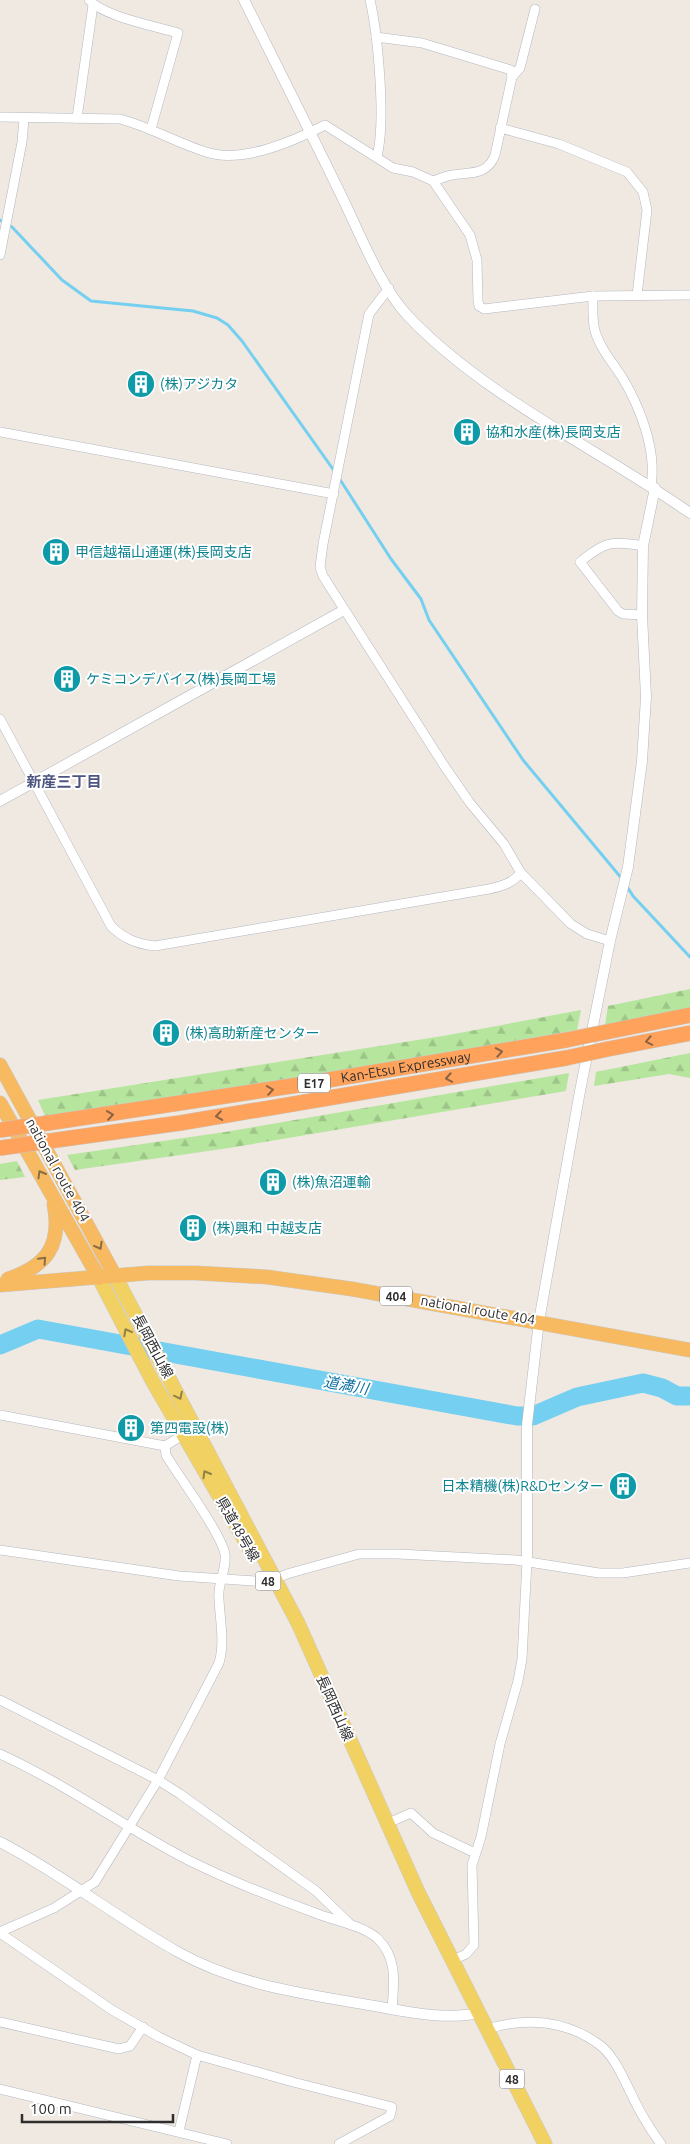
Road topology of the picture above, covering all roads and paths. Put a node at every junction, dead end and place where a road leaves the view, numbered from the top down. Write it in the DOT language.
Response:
graph roads {
  1 [pos="244,0"];
  2 [pos="370,0"];
  3 [pos="91,2"];
  4 [pos="535,9"];
  5 [pos="376,37"];
  6 [pos="512,77"];
  7 [pos="0,117"];
  8 [pos="77,118"];
  9 [pos="24,119"];
  10 [pos="500,128"];
  11 [pos="151,129"];
  12 [pos="310,133"];
  13 [pos="377,156"];
  14 [pos="433,181"];
  15 [pos="0,258"];
  16 [pos="389,288"];
  17 [pos="637,295"];
  18 [pos="690,295"];
  19 [pos="593,296"];
  20 [pos="0,432"];
  21 [pos="653,487"];
  22 [pos="334,494"];
  23 [pos="690,513"];
  24 [pos="643,546"];
  25 [pos="344,610"];
  26 [pos="642,615"];
  27 [pos="0,719"];
  28 [pos="34,782"];
  29 [pos="0,801"];
  30 [pos="521,873"];
  31 [pos="610,941"];
  32 [pos="690,1015"];
  33 [pos="690,1033"];
  34 [pos="0,1065"];
  35 [pos="0,1103"];
  36 [pos="0,1130"];
  37 [pos="0,1148"];
  38 [pos="51,1192"];
  39 [pos="116,1276"];
  40 [pos="99,1278"];
  41 [pos="0,1283"];
  42 [pos="538,1321"];
  43 [pos="690,1350"];
  44 [pos="0,1414"];
  45 [pos="183,1435"];
  46 [pos="165,1446"];
  47 [pos="0,1550"];
  48 [pos="527,1561"];
  49 [pos="690,1563"];
  50 [pos="220,1580"];
  51 [pos="272,1581"];
  52 [pos="0,1700"];
  53 [pos="0,1754"];
  54 [pos="158,1780"];
  55 [pos="386,1824"];
  56 [pos="131,1826"];
  57 [pos="0,1842"];
  58 [pos="475,1853"];
  59 [pos="84,1891"];
  60 [pos="418,1892"];
  61 [pos="350,1924"];
  62 [pos="0,1933"];
  63 [pos="453,1960"];
  64 [pos="392,2009"];
  65 [pos="479,2013"];
  66 [pos="0,2022"];
  67 [pos="143,2027"];
  68 [pos="488,2029"];
  69 [pos="197,2055"];
  70 [pos="0,2089"];
  71 [pos="179,2131"];
  72 [pos="227,2144"];
  73 [pos="339,2144"];
  74 [pos="545,2144"];
  75 [pos="661,2144"];
  1 -- 12 [label="street"];
  2 -- 5 [label="street"];
  3 -- 8 [label="street"];
  3 -- 11 [label="street"];
  4 -- 6 [label="street"];
  5 -- 6 [label="street"];
  5 -- 13 [label="street"];
  6 -- 10 [label="street"];
  7 -- 9 [label="street"];
  8 -- 9 [label="street"];
  8 -- 11 [label="street"];
  9 -- 15 [label="street"];
  10 -- 14 [label="street"];
  10 -- 17 [label="street"];
  11 -- 12 [label="street"];
  12 -- 13 [label="street"];
  12 -- 16 [label="street"];
  13 -- 14 [label="street"];
  14 -- 19 [label="street"];
  16 -- 21 [label="street"];
  16 -- 22 [label="street"];
  17 -- 18 [label="street"];
  17 -- 19 [label="street"];
  19 -- 21 [label="street"];
  20 -- 22 [label="street"];
  21 -- 23 [label="street"];
  21 -- 24 [label="street"];
  22 -- 25 [label="street"];
  24 -- 26 [label="street"];
  24 -- 26 [label="street"];
  25 -- 28 [label="street"];
  25 -- 30 [label="street"];
  26 -- 31 [label="street"];
  27 -- 28 [label="street"];
  28 -- 29 [label="street"];
  28 -- 30 [label="street"];
  30 -- 31 [label="street"];
  31 -- 42 [label="street"];
  36 -- 32 [label="highway, Kan-Etsu Expressway / E17, one-way, bridge"];
  33 -- 37 [label="highway, Kan-Etsu Expressway / E17, one-way, bridge"];
  34 -- 39 [label="highway, national route 404, one-way"];
  38 -- 35 [label="highway, national route 404, one-way"];
  38 -- 40 [label="highway, national route 404"];
  41 -- 38 [label="highway, one-way"];
  39 -- 40 [label="highway, national route 404 / 404"];
  39 -- 42 [label="highway, national route 404 / 404"];
  39 -- 51 [label="main road, 長岡西山線 / 48, one-way"];
  40 -- 41 [label="highway, national route 404 / 404"];
  45 -- 40 [label="main road, 県道48号線 / 48, one-way"];
  42 -- 43 [label="highway, national route 404 / 404"];
  42 -- 48 [label="street"];
  44 -- 46 [label="street"];
  45 -- 46 [label="street"];
  51 -- 45 [label="main road, 県道48号線 / 48, one-way"];
  46 -- 50 [label="street"];
  47 -- 50 [label="street"];
  48 -- 49 [label="street"];
  48 -- 51 [label="street"];
  48 -- 58 [label="street"];
  50 -- 51 [label="street"];
  50 -- 54 [label="street"];
  51 -- 55 [label="main road, 長岡西山線 / 48"];
  51 -- 60 [label="main road, 県道48号線 / 48"];
  52 -- 54 [label="street"];
  53 -- 56 [label="street"];
  54 -- 56 [label="street"];
  54 -- 61 [label="street"];
  55 -- 58 [label="street"];
  55 -- 60 [label="main road, 長岡西山線 / 48"];
  56 -- 59 [label="street"];
  56 -- 61 [label="street"];
  57 -- 59 [label="street"];
  58 -- 63 [label="street"];
  59 -- 62 [label="street"];
  59 -- 64 [label="street"];
  60 -- 63 [label="main road, 長岡西山線 / 48"];
  61 -- 64 [label="street"];
  62 -- 67 [label="street"];
  63 -- 65 [label="main road, 長岡西山線 / 48"];
  64 -- 65 [label="street"];
  65 -- 68 [label="main road, 長岡西山線 / 48"];
  66 -- 67 [label="street"];
  67 -- 69 [label="street"];
  68 -- 74 [label="main road, 長岡西山線 / 48"];
  68 -- 75 [label="street"];
  69 -- 71 [label="street"];
  69 -- 73 [label="street"];
  70 -- 71 [label="street"];
  71 -- 72 [label="street"];
}
